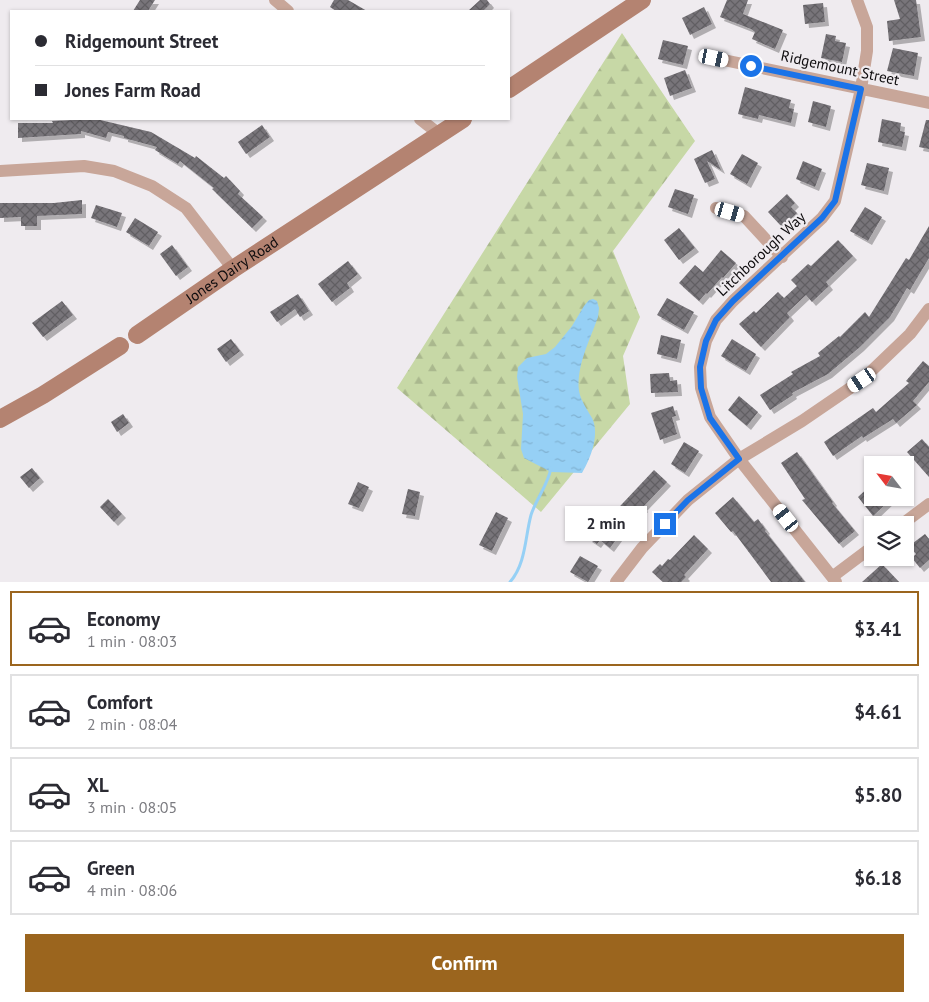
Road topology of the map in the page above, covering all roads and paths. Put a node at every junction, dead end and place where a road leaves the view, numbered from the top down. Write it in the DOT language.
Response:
graph roads {
  1 [pos="274,0"];
  2 [pos="642,0"];
  3 [pos="857,0"];
  4 [pos="287,10"];
  5 [pos="714,58"];
  6 [pos="510,88"];
  7 [pos="861,89"];
  8 [pos="929,103"];
  9 [pos="421,120"];
  10 [pos="461,120"];
  11 [pos="439,134"];
  12 [pos="0,171"];
  13 [pos="716,208"];
  14 [pos="782,256"];
  15 [pos="233,269"];
  16 [pos="929,309"];
  17 [pos="137,335"];
  18 [pos="120,346"];
  19 [pos="0,419"];
  20 [pos="739,459"];
  21 [pos="929,504"];
  22 [pos="913,516"];
  23 [pos="864,554"];
  24 [pos="834,579"];
  25 [pos="616,582"];
  1 -- 4 [label="street"];
  2 -- 6 [label="street"];
  3 -- 7 [label="street, Litchborough Way"];
  5 -- 7 [label="street, Ridgemount Street"];
  7 -- 8 [label="street, Ridgemount Street"];
  7 -- 14 [label="street, Litchborough Way"];
  9 -- 11 [label="street"];
  10 -- 11 [label="street, Jones Dairy Road"];
  11 -- 15 [label="street, Jones Dairy Road"];
  12 -- 15 [label="street"];
  13 -- 14 [label="street"];
  14 -- 20 [label="street, Litchborough Way"];
  15 -- 17 [label="street, Jones Dairy Road"];
  16 -- 20 [label="street"];
  17 -- 18 [label="street, Jones Dairy Road"];
  18 -- 19 [label="street, Jones Dairy Road"];
  20 -- 24 [label="street, Litchborough Way"];
  20 -- 25 [label="street"];
  21 -- 22 [label="street"];
  23 -- 24 [label="street"];
}
